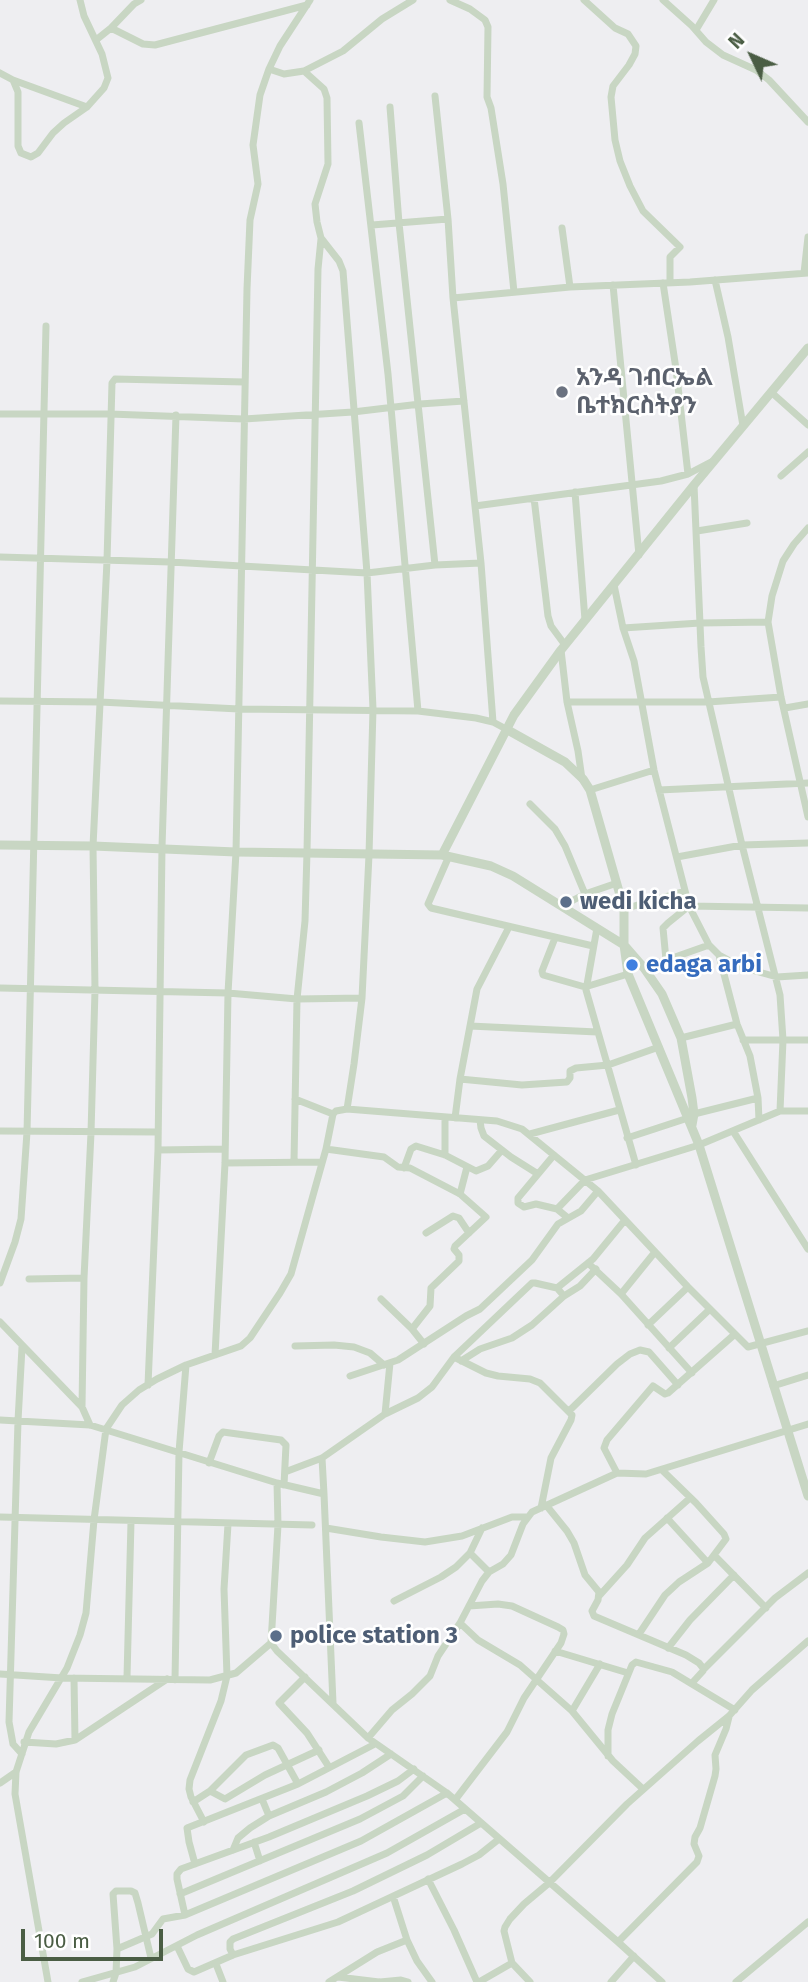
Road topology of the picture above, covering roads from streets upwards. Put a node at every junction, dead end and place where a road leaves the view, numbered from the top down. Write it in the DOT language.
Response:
graph roads {
  1 [pos="80,0"];
  2 [pos="141,0"];
  3 [pos="413,0"];
  4 [pos="450,0"];
  5 [pos="584,0"];
  6 [pos="663,0"];
  7 [pos="714,0"];
  8 [pos="308,2"];
  9 [pos="671,3"];
  10 [pos="111,28"];
  11 [pos="695,30"];
  12 [pos="96,40"];
  13 [pos="269,69"];
  14 [pos="304,71"];
  15 [pos="0,73"];
  16 [pos="13,80"];
  17 [pos="435,96"];
  18 [pos="87,107"];
  19 [pos="390,107"];
  20 [pos="808,122"];
  21 [pos="359,123"];
  22 [pos="448,219"];
  23 [pos="399,223"];
  24 [pos="372,225"];
  25 [pos="562,228"];
  26 [pos="808,237"];
  27 [pos="321,238"];
  28 [pos="806,273"];
  29 [pos="715,280"];
  30 [pos="667,282"];
  31 [pos="613,285"];
  32 [pos="570,287"];
  33 [pos="514,292"];
  34 [pos="453,298"];
  35 [pos="46,326"];
  36 [pos="808,348"];
  37 [pos="244,382"];
  38 [pos="771,392"];
  39 [pos="464,401"];
  40 [pos="420,404"];
  41 [pos="391,407"];
  42 [pos="353,412"];
  43 [pos="0,414"];
  44 [pos="110,414"];
  45 [pos="316,414"];
  46 [pos="43,415"];
  47 [pos="176,415"];
  48 [pos="244,419"];
  49 [pos="808,425"];
  50 [pos="743,426"];
  51 [pos="808,452"];
  52 [pos="715,460"];
  53 [pos="688,474"];
  54 [pos="781,476"];
  55 [pos="634,485"];
  56 [pos="694,485"];
  57 [pos="575,492"];
  58 [pos="534,498"];
  59 [pos="475,506"];
  60 [pos="747,523"];
  61 [pos="808,528"];
  62 [pos="697,531"];
  63 [pos="639,555"];
  64 [pos="0,557"];
  65 [pos="40,558"];
  66 [pos="107,561"];
  67 [pos="170,562"];
  68 [pos="481,563"];
  69 [pos="435,565"];
  70 [pos="242,567"];
  71 [pos="406,569"];
  72 [pos="312,570"];
  73 [pos="367,573"];
  74 [pos="614,585"];
  75 [pos="585,621"];
  76 [pos="768,622"];
  77 [pos="700,623"];
  78 [pos="623,628"];
  79 [pos="563,648"];
  80 [pos="781,697"];
  81 [pos="0,701"];
  82 [pos="38,702"];
  83 [pos="100,702"];
  84 [pos="567,702"];
  85 [pos="708,702"];
  86 [pos="642,704"];
  87 [pos="808,704"];
  88 [pos="167,705"];
  89 [pos="785,708"];
  90 [pos="239,709"];
  91 [pos="373,709"];
  92 [pos="309,710"];
  93 [pos="418,711"];
  94 [pos="493,722"];
  95 [pos="506,729"];
  96 [pos="654,770"];
  97 [pos="583,779"];
  98 [pos="804,783"];
  99 [pos="728,786"];
  100 [pos="590,790"];
  101 [pos="659,790"];
  102 [pos="530,804"];
  103 [pos="808,817"];
  104 [pos="808,842"];
  105 [pos="0,845"];
  106 [pos="742,845"];
  107 [pos="33,846"];
  108 [pos="93,846"];
  109 [pos="162,847"];
  110 [pos="236,852"];
  111 [pos="307,852"];
  112 [pos="369,855"];
  113 [pos="446,856"];
  114 [pos="677,857"];
  115 [pos="617,883"];
  116 [pos="685,891"];
  117 [pos="585,894"];
  118 [pos="562,906"];
  119 [pos="689,906"];
  120 [pos="759,908"];
  121 [pos="808,908"];
  122 [pos="624,909"];
  123 [pos="509,927"];
  124 [pos="597,928"];
  125 [pos="555,938"];
  126 [pos="624,945"];
  127 [pos="709,945"];
  128 [pos="593,946"];
  129 [pos="719,955"];
  130 [pos="666,960"];
  131 [pos="644,968"];
  132 [pos="628,974"];
  133 [pos="808,975"];
  134 [pos="776,976"];
  135 [pos="585,987"];
  136 [pos="0,988"];
  137 [pos="29,988"];
  138 [pos="94,990"];
  139 [pos="161,992"];
  140 [pos="228,993"];
  141 [pos="362,998"];
  142 [pos="297,999"];
  143 [pos="737,1024"];
  144 [pos="470,1026"];
  145 [pos="597,1032"];
  146 [pos="681,1038"];
  147 [pos="743,1040"];
  148 [pos="783,1040"];
  149 [pos="808,1040"];
  150 [pos="659,1046"];
  151 [pos="608,1065"];
  152 [pos="460,1079"];
  153 [pos="758,1098"];
  154 [pos="295,1099"];
  155 [pos="347,1109"];
  156 [pos="619,1110"];
  157 [pos="780,1111"];
  158 [pos="808,1111"];
  159 [pos="333,1114"];
  160 [pos="445,1118"];
  161 [pos="455,1118"];
  162 [pos="480,1120"];
  163 [pos="691,1120"];
  164 [pos="758,1120"];
  165 [pos="0,1131"];
  166 [pos="733,1131"];
  167 [pos="27,1132"];
  168 [pos="157,1132"];
  169 [pos="91,1133"];
  170 [pos="530,1134"];
  171 [pos="627,1138"];
  172 [pos="699,1145"];
  173 [pos="225,1149"];
  174 [pos="326,1149"];
  175 [pos="158,1150"];
  176 [pos="502,1150"];
  177 [pos="554,1155"];
  178 [pos="445,1156"];
  179 [pos="294,1162"];
  180 [pos="322,1162"];
  181 [pos="225,1163"];
  182 [pos="636,1165"];
  183 [pos="467,1167"];
  184 [pos="404,1168"];
  185 [pos="538,1174"];
  186 [pos="584,1180"];
  187 [pos="598,1191"];
  188 [pos="460,1194"];
  189 [pos="557,1209"];
  190 [pos="568,1218"];
  191 [pos="625,1220"];
  192 [pos="426,1233"];
  193 [pos="469,1233"];
  194 [pos="808,1249"];
  195 [pos="655,1252"];
  196 [pos="588,1263"];
  197 [pos="596,1269"];
  198 [pos="84,1278"];
  199 [pos="29,1279"];
  200 [pos="0,1283"];
  201 [pos="557,1287"];
  202 [pos="688,1287"];
  203 [pos="621,1294"];
  204 [pos="564,1296"];
  205 [pos="381,1299"];
  206 [pos="480,1309"];
  207 [pos="710,1309"];
  208 [pos="492,1321"];
  209 [pos="0,1322"];
  210 [pos="648,1325"];
  211 [pos="412,1329"];
  212 [pos="808,1331"];
  213 [pos="735,1334"];
  214 [pos="760,1343"];
  215 [pos="424,1344"];
  216 [pos="295,1346"];
  217 [pos="22,1347"];
  218 [pos="670,1349"];
  219 [pos="215,1355"];
  220 [pos="458,1359"];
  221 [pos="658,1362"];
  222 [pos="387,1364"];
  223 [pos="186,1365"];
  224 [pos="692,1373"];
  225 [pos="808,1375"];
  226 [pos="350,1376"];
  227 [pos="148,1385"];
  228 [pos="678,1385"];
  229 [pos="773,1386"];
  230 [pos="82,1407"];
  231 [pos="569,1411"];
  232 [pos="385,1414"];
  233 [pos="0,1420"];
  234 [pos="18,1420"];
  235 [pos="808,1424"];
  236 [pos="90,1425"];
  237 [pos="106,1429"];
  238 [pos="786,1430"];
  239 [pos="179,1452"];
  240 [pos="322,1458"];
  241 [pos="209,1463"];
  242 [pos="662,1470"];
  243 [pos="285,1472"];
  244 [pos="617,1473"];
  245 [pos="805,1476"];
  246 [pos="281,1484"];
  247 [pos="324,1494"];
  248 [pos="808,1496"];
  249 [pos="691,1498"];
  250 [pos="544,1506"];
  251 [pos="0,1517"];
  252 [pos="527,1517"];
  253 [pos="15,1518"];
  254 [pos="667,1518"];
  255 [pos="94,1520"];
  256 [pos="179,1521"];
  257 [pos="131,1522"];
  258 [pos="228,1524"];
  259 [pos="278,1525"];
  260 [pos="312,1525"];
  261 [pos="326,1528"];
  262 [pos="483,1528"];
  263 [pos="470,1553"];
  264 [pos="714,1555"];
  265 [pos="708,1563"];
  266 [pos="489,1572"];
  267 [pos="808,1573"];
  268 [pos="734,1575"];
  269 [pos="599,1596"];
  270 [pos="394,1601"];
  271 [pos="469,1606"];
  272 [pos="766,1608"];
  273 [pos="460,1623"];
  274 [pos="639,1634"];
  275 [pos="808,1641"];
  276 [pos="271,1643"];
  277 [pos="668,1648"];
  278 [pos="555,1651"];
  279 [pos="600,1664"];
  280 [pos="704,1669"];
  281 [pos="628,1673"];
  282 [pos="0,1674"];
  283 [pos="9,1675"];
  284 [pos="228,1676"];
  285 [pos="127,1677"];
  286 [pos="305,1677"];
  287 [pos="62,1678"];
  288 [pos="74,1678"];
  289 [pos="171,1679"];
  290 [pos="536,1679"];
  291 [pos="692,1683"];
  292 [pos="333,1703"];
  293 [pos="572,1711"];
  294 [pos="732,1713"];
  295 [pos="368,1738"];
  296 [pos="75,1740"];
  297 [pos="24,1742"];
  298 [pos="375,1744"];
  299 [pos="319,1750"];
  300 [pos="22,1754"];
  301 [pos="391,1754"];
  302 [pos="608,1756"];
  303 [pos="286,1764"];
  304 [pos="329,1768"];
  305 [pos="414,1769"];
  306 [pos="16,1772"];
  307 [pos="423,1776"];
  308 [pos="0,1783"];
  309 [pos="298,1783"];
  310 [pos="643,1789"];
  311 [pos="210,1791"];
  312 [pos="447,1793"];
  313 [pos="262,1799"];
  314 [pos="455,1800"];
  315 [pos="193,1802"];
  316 [pos="465,1809"];
  317 [pos="269,1816"];
  318 [pos="204,1822"];
  319 [pos="481,1824"];
  320 [pos="499,1839"];
  321 [pos="254,1842"];
  322 [pos="233,1850"];
  323 [pos="260,1860"];
  324 [pos="195,1864"];
  325 [pos="428,1879"];
  326 [pos="549,1883"];
  327 [pos="180,1894"];
  328 [pos="393,1896"];
  329 [pos="185,1915"];
  330 [pos="808,1922"];
  331 [pos="145,1938"];
  332 [pos="407,1940"];
  333 [pos="618,1942"];
  334 [pos="177,1946"];
  335 [pos="117,1949"];
  336 [pos="233,1955"];
  337 [pos="634,1956"];
  338 [pos="150,1958"];
  339 [pos="512,1963"];
  340 [pos="216,1964"];
  341 [pos="117,1973"];
  342 [pos="338,1977"];
  343 [pos="48,1982"];
  344 [pos="82,1982"];
  345 [pos="113,1982"];
  346 [pos="223,1982"];
  347 [pos="329,1982"];
  348 [pos="380,1982"];
  349 [pos="408,1982"];
  350 [pos="432,1982"];
  351 [pos="477,1982"];
  352 [pos="530,1982"];
  353 [pos="611,1982"];
  354 [pos="662,1982"];
  355 [pos="736,1982"];
  1 -- 12 [label="street"];
  2 -- 10 [label="street"];
  3 -- 14 [label="street"];
  4 -- 33 [label="street"];
  5 -- 30 [label="street"];
  6 -- 9 [label="street"];
  7 -- 11 [label="street"];
  8 -- 10 [label="street"];
  8 -- 13 [label="street"];
  9 -- 11 [label="street"];
  10 -- 12 [label="street"];
  11 -- 20 [label="street"];
  12 -- 18 [label="street"];
  13 -- 14 [label="street"];
  13 -- 37 [label="street"];
  14 -- 27 [label="street"];
  15 -- 16 [label="street"];
  16 -- 18 [label="street"];
  16 -- 18 [label="street"];
  17 -- 22 [label="street"];
  19 -- 23 [label="street"];
  21 -- 24 [label="street"];
  22 -- 23 [label="street"];
  22 -- 34 [label="street"];
  23 -- 24 [label="street"];
  23 -- 40 [label="street"];
  24 -- 41 [label="street"];
  25 -- 32 [label="street"];
  26 -- 28 [label="street"];
  27 -- 42 [label="street"];
  27 -- 45 [label="street"];
  28 -- 29 [label="street"];
  29 -- 30 [label="street"];
  29 -- 50 [label="street"];
  30 -- 31 [label="street"];
  30 -- 53 [label="street"];
  31 -- 32 [label="street"];
  31 -- 55 [label="street"];
  32 -- 33 [label="street"];
  33 -- 34 [label="street"];
  34 -- 39 [label="street"];
  35 -- 46 [label="street"];
  36 -- 38 [label="street"];
  37 -- 44 [label="street"];
  37 -- 48 [label="street"];
  38 -- 49 [label="street"];
  38 -- 50 [label="street"];
  39 -- 40 [label="street"];
  39 -- 59 [label="street"];
  40 -- 41 [label="street"];
  40 -- 69 [label="street"];
  41 -- 42 [label="street"];
  41 -- 71 [label="street"];
  42 -- 45 [label="street"];
  42 -- 73 [label="street"];
  43 -- 46 [label="street"];
  44 -- 46 [label="street"];
  44 -- 47 [label="street"];
  44 -- 66 [label="street"];
  45 -- 48 [label="street"];
  45 -- 72 [label="street"];
  46 -- 65 [label="street"];
  47 -- 48 [label="street"];
  47 -- 67 [label="street"];
  48 -- 70 [label="street"];
  50 -- 52 [label="street"];
  51 -- 54 [label="street"];
  52 -- 53 [label="street"];
  52 -- 56 [label="street"];
  53 -- 55 [label="street"];
  55 -- 57 [label="street"];
  55 -- 63 [label="street"];
  56 -- 62 [label="street"];
  56 -- 63 [label="street"];
  57 -- 58 [label="street"];
  57 -- 75 [label="street"];
  58 -- 59 [label="street"];
  58 -- 79 [label="street"];
  59 -- 68 [label="street"];
  60 -- 62 [label="street"];
  61 -- 76 [label="street"];
  62 -- 77 [label="street"];
  63 -- 74 [label="street"];
  64 -- 65 [label="street"];
  65 -- 66 [label="street"];
  65 -- 82 [label="street"];
  66 -- 67 [label="street"];
  66 -- 83 [label="street"];
  67 -- 70 [label="street"];
  67 -- 88 [label="street"];
  68 -- 69 [label="street"];
  68 -- 94 [label="street"];
  69 -- 71 [label="street"];
  70 -- 72 [label="street"];
  70 -- 90 [label="street"];
  71 -- 73 [label="street"];
  71 -- 93 [label="street"];
  72 -- 73 [label="street"];
  72 -- 92 [label="street"];
  73 -- 91 [label="street"];
  74 -- 75 [label="street"];
  74 -- 78 [label="street"];
  75 -- 79 [label="street"];
  76 -- 77 [label="street"];
  76 -- 80 [label="street"];
  77 -- 78 [label="street"];
  77 -- 85 [label="street"];
  78 -- 86 [label="street"];
  79 -- 84 [label="street"];
  79 -- 95 [label="street"];
  80 -- 85 [label="street"];
  80 -- 89 [label="street"];
  81 -- 82 [label="street"];
  82 -- 83 [label="street"];
  82 -- 107 [label="street"];
  83 -- 88 [label="street"];
  83 -- 108 [label="street"];
  84 -- 86 [label="street"];
  84 -- 97 [label="street"];
  85 -- 86 [label="street"];
  85 -- 99 [label="street"];
  86 -- 96 [label="street"];
  87 -- 89 [label="street"];
  88 -- 90 [label="street"];
  88 -- 109 [label="street"];
  89 -- 98 [label="street"];
  90 -- 92 [label="street"];
  90 -- 110 [label="street"];
  91 -- 92 [label="street"];
  91 -- 93 [label="street"];
  91 -- 112 [label="street"];
  92 -- 111 [label="street"];
  93 -- 94 [label="street"];
  94 -- 95 [label="street"];
  95 -- 97 [label="street"];
  95 -- 113 [label="street"];
  96 -- 100 [label="street"];
  96 -- 101 [label="street"];
  97 -- 100 [label="street"];
  98 -- 99 [label="street"];
  98 -- 103 [label="street"];
  99 -- 101 [label="street"];
  99 -- 106 [label="street"];
  100 -- 115 [label="street"];
  101 -- 114 [label="street"];
  102 -- 117 [label="street"];
  104 -- 106 [label="street"];
  105 -- 107 [label="street"];
  106 -- 114 [label="street"];
  106 -- 120 [label="street"];
  107 -- 108 [label="street"];
  107 -- 137 [label="street"];
  108 -- 109 [label="street"];
  108 -- 138 [label="street"];
  109 -- 110 [label="street"];
  109 -- 139 [label="street"];
  110 -- 111 [label="street"];
  110 -- 140 [label="street"];
  111 -- 112 [label="street"];
  111 -- 142 [label="street"];
  112 -- 113 [label="street"];
  112 -- 141 [label="street"];
  113 -- 118 [label="street"];
  113 -- 123 [label="street"];
  114 -- 116 [label="street"];
  115 -- 117 [label="street"];
  115 -- 122 [label="street"];
  116 -- 119 [label="street"];
  116 -- 122 [label="street"];
  117 -- 118 [label="street"];
  118 -- 124 [label="street"];
  119 -- 120 [label="street"];
  119 -- 127 [label="street"];
  119 -- 130 [label="street"];
  120 -- 121 [label="street"];
  120 -- 134 [label="street"];
  122 -- 126 [label="street"];
  123 -- 125 [label="street"];
  123 -- 144 [label="street"];
  124 -- 126 [label="street"];
  124 -- 128 [label="street"];
  125 -- 128 [label="street"];
  125 -- 135 [label="street"];
  126 -- 131 [label="street"];
  126 -- 132 [label="street"];
  127 -- 129 [label="street"];
  127 -- 130 [label="street"];
  128 -- 135 [label="street"];
  129 -- 134 [label="street"];
  129 -- 143 [label="street"];
  130 -- 131 [label="street"];
  131 -- 146 [label="street"];
  132 -- 135 [label="street"];
  132 -- 150 [label="street"];
  133 -- 134 [label="street"];
  134 -- 148 [label="street"];
  135 -- 145 [label="street"];
  136 -- 137 [label="street"];
  137 -- 138 [label="street"];
  137 -- 167 [label="street"];
  138 -- 139 [label="street"];
  138 -- 169 [label="street"];
  139 -- 140 [label="street"];
  139 -- 168 [label="street"];
  140 -- 142 [label="street"];
  140 -- 173 [label="street"];
  141 -- 142 [label="street"];
  141 -- 155 [label="street"];
  142 -- 154 [label="street"];
  143 -- 146 [label="street"];
  143 -- 147 [label="street"];
  144 -- 145 [label="street"];
  144 -- 152 [label="street"];
  145 -- 151 [label="street"];
  146 -- 163 [label="street"];
  147 -- 148 [label="street"];
  147 -- 153 [label="street"];
  148 -- 149 [label="street"];
  148 -- 157 [label="street"];
  150 -- 151 [label="street"];
  150 -- 163 [label="street"];
  151 -- 152 [label="street"];
  151 -- 156 [label="street"];
  152 -- 161 [label="street"];
  153 -- 163 [label="street"];
  153 -- 164 [label="street"];
  154 -- 159 [label="street"];
  154 -- 179 [label="street"];
  155 -- 159 [label="street"];
  155 -- 160 [label="street"];
  156 -- 170 [label="street"];
  156 -- 171 [label="street"];
  157 -- 158 [label="street"];
  157 -- 164 [label="street"];
  159 -- 174 [label="street"];
  160 -- 161 [label="street"];
  160 -- 178 [label="street"];
  161 -- 162 [label="street"];
  162 -- 170 [label="street"];
  162 -- 176 [label="street"];
  163 -- 171 [label="street"];
  163 -- 172 [label="street"];
  164 -- 166 [label="street"];
  165 -- 167 [label="street"];
  166 -- 172 [label="street"];
  166 -- 194 [label="street"];
  167 -- 169 [label="street"];
  167 -- 200 [label="street"];
  168 -- 169 [label="street"];
  168 -- 175 [label="street"];
  169 -- 198 [label="street"];
  170 -- 177 [label="street"];
  171 -- 182 [label="street"];
  172 -- 182 [label="street"];
  172 -- 214 [label="street"];
  173 -- 175 [label="street"];
  173 -- 181 [label="street"];
  174 -- 180 [label="street"];
  174 -- 184 [label="street"];
  175 -- 227 [label="street"];
  176 -- 183 [label="street"];
  176 -- 185 [label="street"];
  177 -- 185 [label="street"];
  177 -- 186 [label="street"];
  178 -- 183 [label="street"];
  178 -- 184 [label="street"];
  179 -- 180 [label="street"];
  179 -- 181 [label="street"];
  180 -- 219 [label="street"];
  181 -- 219 [label="street"];
  182 -- 186 [label="street"];
  183 -- 188 [label="street"];
  184 -- 188 [label="street"];
  185 -- 189 [label="street"];
  186 -- 187 [label="street"];
  186 -- 189 [label="street"];
  187 -- 190 [label="street"];
  187 -- 191 [label="street"];
  188 -- 193 [label="street"];
  189 -- 190 [label="street"];
  190 -- 206 [label="street"];
  191 -- 195 [label="street"];
  191 -- 196 [label="street"];
  192 -- 193 [label="street"];
  193 -- 211 [label="street"];
  195 -- 202 [label="street"];
  195 -- 203 [label="street"];
  196 -- 197 [label="street"];
  196 -- 201 [label="street"];
  197 -- 203 [label="street"];
  197 -- 204 [label="street"];
  198 -- 199 [label="street"];
  198 -- 230 [label="street"];
  201 -- 204 [label="street"];
  201 -- 208 [label="street"];
  202 -- 207 [label="street"];
  202 -- 210 [label="street"];
  203 -- 210 [label="street"];
  204 -- 220 [label="street"];
  205 -- 211 [label="street"];
  206 -- 208 [label="street"];
  206 -- 215 [label="street"];
  207 -- 213 [label="street"];
  207 -- 218 [label="street"];
  208 -- 220 [label="street"];
  209 -- 217 [label="street"];
  210 -- 218 [label="street"];
  211 -- 215 [label="street"];
  212 -- 214 [label="street"];
  213 -- 214 [label="street"];
  213 -- 224 [label="street"];
  214 -- 229 [label="street"];
  215 -- 222 [label="street"];
  216 -- 222 [label="street"];
  217 -- 230 [label="street"];
  217 -- 234 [label="street"];
  218 -- 221 [label="street"];
  218 -- 224 [label="street"];
  219 -- 223 [label="street"];
  220 -- 231 [label="street"];
  220 -- 232 [label="street"];
  221 -- 228 [label="street"];
  221 -- 231 [label="street"];
  222 -- 226 [label="street"];
  222 -- 232 [label="street"];
  223 -- 227 [label="street"];
  223 -- 239 [label="street"];
  224 -- 228 [label="street"];
  225 -- 229 [label="street"];
  227 -- 237 [label="street"];
  228 -- 244 [label="street"];
  229 -- 238 [label="street"];
  230 -- 236 [label="street"];
  231 -- 250 [label="street"];
  232 -- 240 [label="street"];
  233 -- 234 [label="street"];
  234 -- 236 [label="street"];
  234 -- 253 [label="street"];
  235 -- 238 [label="street"];
  236 -- 237 [label="street"];
  237 -- 239 [label="street"];
  237 -- 255 [label="street"];
  238 -- 242 [label="street"];
  238 -- 245 [label="street"];
  239 -- 241 [label="street"];
  239 -- 256 [label="street"];
  240 -- 243 [label="street"];
  240 -- 247 [label="street"];
  241 -- 243 [label="street"];
  241 -- 246 [label="street"];
  242 -- 244 [label="street"];
  242 -- 249 [label="street"];
  243 -- 246 [label="street"];
  244 -- 250 [label="street"];
  245 -- 248 [label="street"];
  246 -- 247 [label="street"];
  246 -- 259 [label="street"];
  247 -- 261 [label="street"];
  249 -- 254 [label="street"];
  249 -- 264 [label="street"];
  250 -- 252 [label="street"];
  250 -- 269 [label="street"];
  251 -- 253 [label="street"];
  252 -- 262 [label="street"];
  252 -- 266 [label="street"];
  253 -- 255 [label="street"];
  253 -- 283 [label="street"];
  254 -- 265 [label="street"];
  254 -- 269 [label="street"];
  255 -- 257 [label="street"];
  255 -- 287 [label="street"];
  256 -- 257 [label="street"];
  256 -- 258 [label="street"];
  256 -- 289 [label="street"];
  257 -- 285 [label="street"];
  258 -- 259 [label="street"];
  258 -- 284 [label="street"];
  259 -- 260 [label="street"];
  259 -- 276 [label="street"];
  261 -- 262 [label="street"];
  261 -- 292 [label="street"];
  262 -- 263 [label="street"];
  263 -- 266 [label="street"];
  263 -- 270 [label="street"];
  264 -- 265 [label="street"];
  264 -- 268 [label="street"];
  265 -- 274 [label="street"];
  266 -- 271 [label="street"];
  267 -- 272 [label="street"];
  268 -- 272 [label="street"];
  268 -- 277 [label="street"];
  269 -- 274 [label="street"];
  271 -- 273 [label="street"];
  271 -- 278 [label="street"];
  272 -- 280 [label="street"];
  273 -- 290 [label="street"];
  273 -- 295 [label="street"];
  274 -- 277 [label="street"];
  275 -- 294 [label="street"];
  276 -- 284 [label="street"];
  276 -- 286 [label="street"];
  277 -- 280 [label="street"];
  278 -- 279 [label="street"];
  278 -- 290 [label="street"];
  279 -- 281 [label="street"];
  279 -- 293 [label="street"];
  280 -- 291 [label="street"];
  281 -- 291 [label="street"];
  281 -- 302 [label="street"];
  282 -- 283 [label="street"];
  283 -- 287 [label="street"];
  283 -- 300 [label="street"];
  284 -- 289 [label="street"];
  284 -- 315 [label="street"];
  285 -- 288 [label="street"];
  285 -- 289 [label="street"];
  286 -- 292 [label="street"];
  286 -- 299 [label="street"];
  287 -- 288 [label="street"];
  287 -- 297 [label="street"];
  288 -- 296 [label="street"];
  289 -- 296 [label="street"];
  290 -- 293 [label="street"];
  290 -- 314 [label="street"];
  291 -- 294 [label="street"];
  292 -- 295 [label="street"];
  293 -- 302 [label="street"];
  294 -- 310 [label="street"];
  294 -- 333 [label="street"];
  295 -- 298 [label="street"];
  296 -- 297 [label="street"];
  297 -- 300 [label="street"];
  298 -- 301 [label="street"];
  298 -- 304 [label="street"];
  299 -- 303 [label="street"];
  299 -- 304 [label="street"];
  300 -- 306 [label="street"];
  301 -- 305 [label="street"];
  301 -- 317 [label="street"];
  302 -- 310 [label="street"];
  303 -- 309 [label="street"];
  303 -- 311 [label="street"];
  303 -- 311 [label="street"];
  304 -- 309 [label="street"];
  305 -- 307 [label="street"];
  305 -- 321 [label="street"];
  306 -- 308 [label="street"];
  306 -- 343 [label="street"];
  307 -- 312 [label="street"];
  307 -- 323 [label="street"];
  309 -- 313 [label="street"];
  310 -- 326 [label="street"];
  311 -- 315 [label="street"];
  312 -- 314 [label="street"];
  312 -- 329 [label="street"];
  313 -- 317 [label="street"];
  313 -- 318 [label="street"];
  314 -- 316 [label="street"];
  315 -- 318 [label="street"];
  316 -- 319 [label="street"];
  316 -- 334 [label="street"];
  317 -- 322 [label="street"];
  318 -- 324 [label="street"];
  319 -- 320 [label="street"];
  319 -- 336 [label="street"];
  320 -- 325 [label="street"];
  320 -- 326 [label="street"];
  321 -- 322 [label="street"];
  321 -- 323 [label="street"];
  322 -- 324 [label="street"];
  323 -- 327 [label="street"];
  324 -- 327 [label="street"];
  325 -- 328 [label="street"];
  325 -- 351 [label="street"];
  326 -- 333 [label="street"];
  326 -- 339 [label="street"];
  327 -- 329 [label="street"];
  328 -- 332 [label="street"];
  328 -- 336 [label="street"];
  329 -- 331 [label="street"];
  330 -- 355 [label="street"];
  331 -- 335 [label="street"];
  331 -- 335 [label="street"];
  331 -- 338 [label="street"];
  332 -- 342 [label="street"];
  332 -- 350 [label="street"];
  333 -- 337 [label="street"];
  334 -- 338 [label="street"];
  334 -- 340 [label="street"];
  335 -- 341 [label="street"];
  336 -- 340 [label="street"];
  337 -- 353 [label="street"];
  337 -- 354 [label="street"];
  338 -- 341 [label="street"];
  339 -- 351 [label="street"];
  339 -- 352 [label="street"];
  340 -- 346 [label="street"];
  341 -- 344 [label="street"];
  341 -- 345 [label="street"];
  342 -- 347 [label="street"];
  342 -- 348 [label="street"];
  348 -- 349 [label="street"];
}
